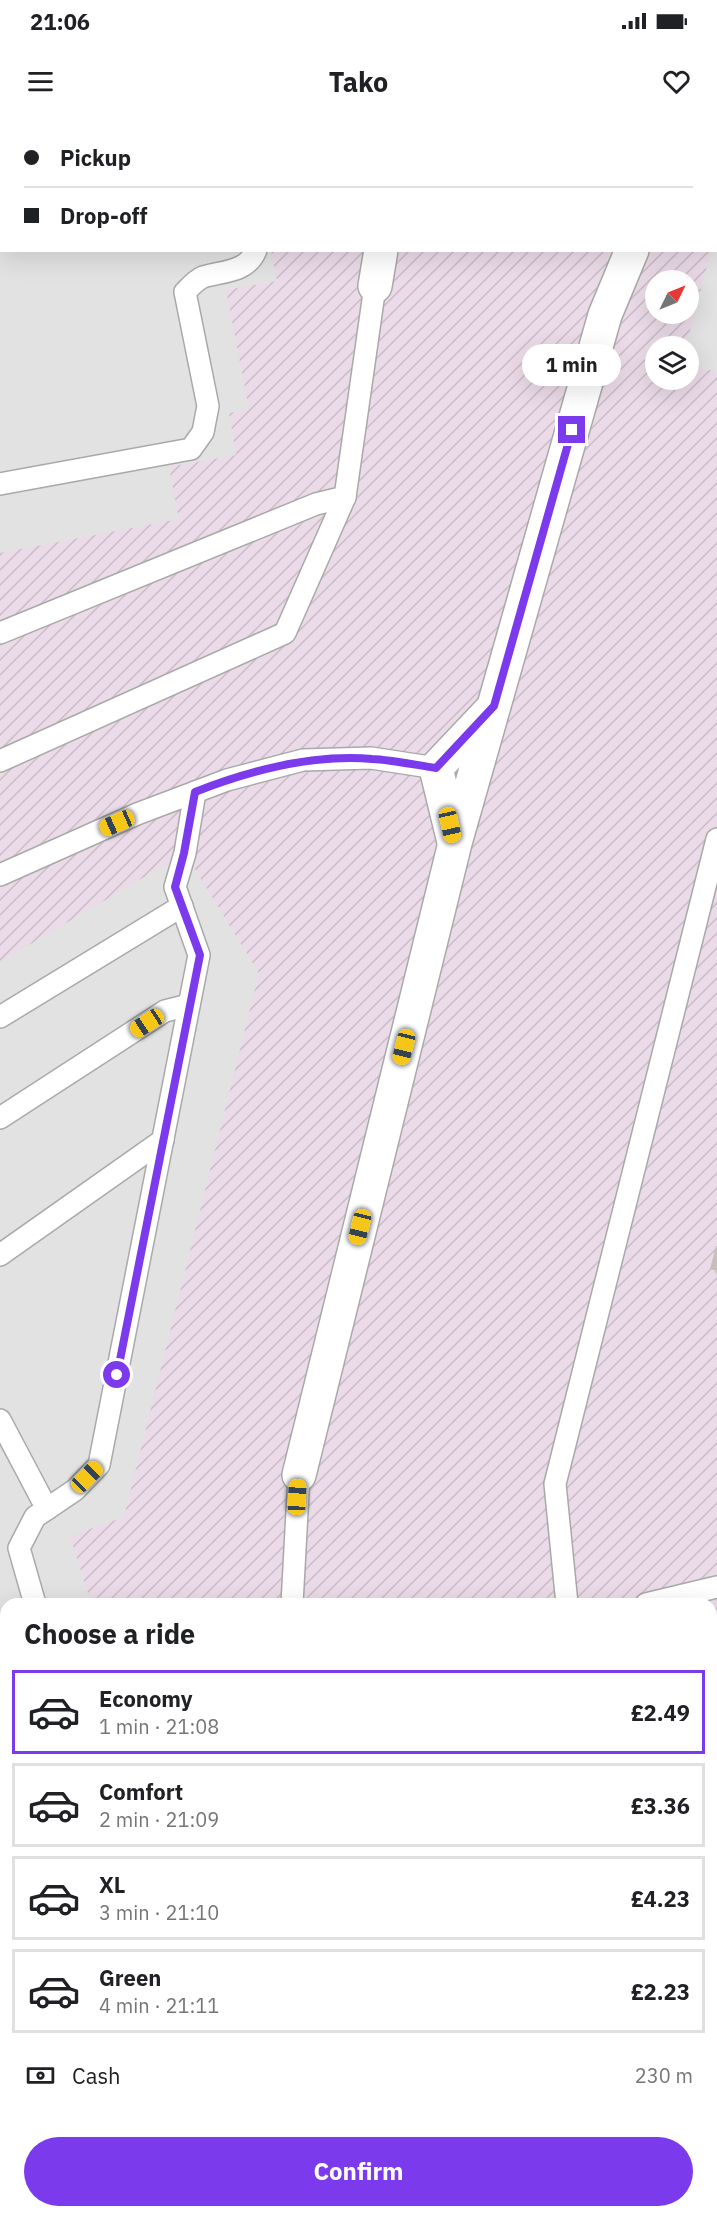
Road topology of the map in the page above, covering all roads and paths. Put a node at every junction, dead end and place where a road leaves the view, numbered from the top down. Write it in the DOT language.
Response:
graph roads {
  1 [pos="255,252"];
  2 [pos="381,252"];
  3 [pos="631,252"];
  4 [pos="375,285"];
  5 [pos="0,484"];
  6 [pos="345,497"];
  7 [pos="0,633"];
  8 [pos="494,706"];
  9 [pos="0,761"];
  10 [pos="436,768"];
  11 [pos="195,792"];
  12 [pos="717,839"];
  13 [pos="454,843"];
  14 [pos="0,874"];
  15 [pos="182,906"];
  16 [pos="189,1005"];
  17 [pos="0,1017"];
  18 [pos="0,1118"];
  19 [pos="163,1140"];
  20 [pos="0,1255"];
  21 [pos="0,1420"];
  22 [pos="298,1475"];
  23 [pos="47,1509"];
  24 [pos="717,1587"];
  25 [pos="33,1598"];
  26 [pos="292,1598"];
  27 [pos="566,1598"];
  28 [pos="671,1598"];
  1 -- 5 [label="lane"];
  2 -- 4 [label="street"];
  3 -- 8 [label="street"];
  4 -- 6 [label="lane"];
  6 -- 7 [label="lane"];
  6 -- 9 [label="lane"];
  8 -- 10 [label="street"];
  8 -- 13 [label="street"];
  10 -- 11 [label="lane"];
  10 -- 13 [label="street"];
  11 -- 14 [label="lane"];
  11 -- 15 [label="lane"];
  12 -- 27 [label="lane"];
  13 -- 22 [label="street"];
  15 -- 16 [label="lane"];
  15 -- 17 [label="lane"];
  16 -- 18 [label="lane"];
  16 -- 19 [label="lane"];
  19 -- 20 [label="lane"];
  19 -- 23 [label="lane"];
  21 -- 23 [label="lane"];
  22 -- 26 [label="lane"];
  23 -- 25 [label="lane"];
  24 -- 28 [label="lane"];
}
